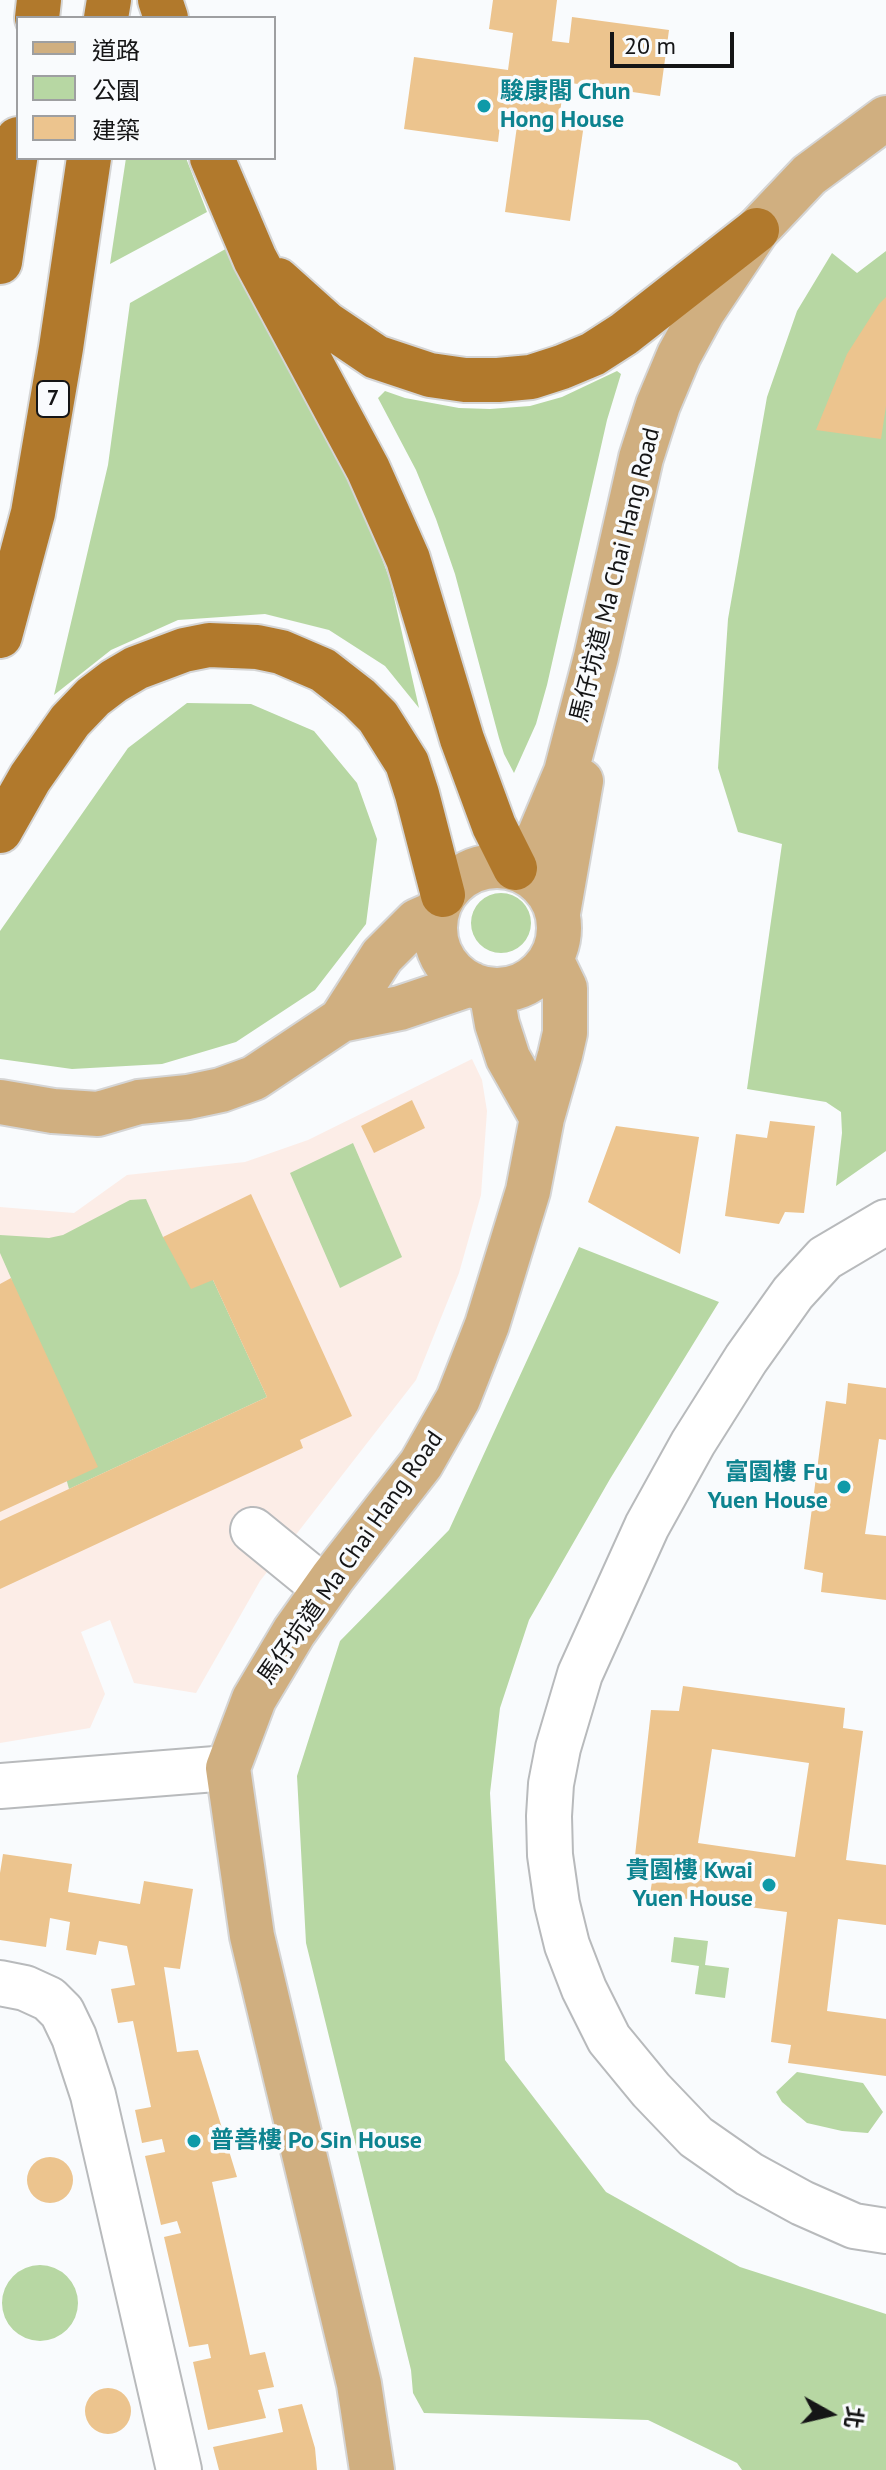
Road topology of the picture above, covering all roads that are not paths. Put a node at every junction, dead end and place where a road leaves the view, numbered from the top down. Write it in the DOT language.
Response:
graph roads {
  1 [pos="886,118"];
  2 [pos="16,153"];
  3 [pos="89,160"];
  4 [pos="213,160"];
  5 [pos="757,230"];
  6 [pos="255,259"];
  7 [pos="0,262"];
  8 [pos="0,636"];
  9 [pos="577,734"];
  10 [pos="0,831"];
  11 [pos="515,868"];
  12 [pos="439,904"];
  13 [pos="558,913"];
  14 [pos="551,959"];
  15 [pos="481,987"];
  16 [pos="341,1020"];
  17 [pos="0,1083"];
  18 [pos="0,1102"];
  19 [pos="139,1102"];
  20 [pos="542,1118"];
  21 [pos="886,1222"];
  22 [pos="253,1530"];
  23 [pos="324,1588"];
  24 [pos="228,1768"];
  25 [pos="0,1786"];
  26 [pos="0,1983"];
  27 [pos="886,2231"];
  28 [pos="179,2470"];
  29 [pos="372,2470"];
  1 -- 5 [label="main road, 馬仔坑道 Ma Chai Hang Road"];
  2 -- 7 [label="highway"];
  3 -- 8 [label="highway, 7"];
  4 -- 6 [label="highway"];
  5 -- 6 [label="highway"];
  5 -- 9 [label="main road, 馬仔坑道 Ma Chai Hang Road"];
  6 -- 11 [label="highway"];
  9 -- 11 [label="main road, 馬仔坑道 Ma Chai Hang Road"];
  9 -- 13 [label="main road, 馬仔坑道 Ma Chai Hang Road"];
  10 -- 12 [label="highway"];
  11 -- 12 [label="main road"];
  11 -- 13 [label="main road"];
  12 -- 15 [label="main road"];
  12 -- 16 [label="main road"];
  13 -- 14 [label="main road, 馬仔坑道 Ma Chai Hang Road"];
  14 -- 15 [label="main road"];
  14 -- 20 [label="main road, 馬仔坑道 Ma Chai Hang Road"];
  15 -- 16 [label="main road"];
  15 -- 20 [label="main road"];
  16 -- 19 [label="main road"];
  17 -- 19 [label="main road"];
  18 -- 19 [label="main road"];
  20 -- 23 [label="main road, 馬仔坑道 Ma Chai Hang Road"];
  21 -- 27 [label="lane"];
  22 -- 23 [label="lane"];
  23 -- 24 [label="main road, 馬仔坑道 Ma Chai Hang Road"];
  24 -- 25 [label="lane"];
  24 -- 29 [label="main road"];
  26 -- 28 [label="lane"];
}
